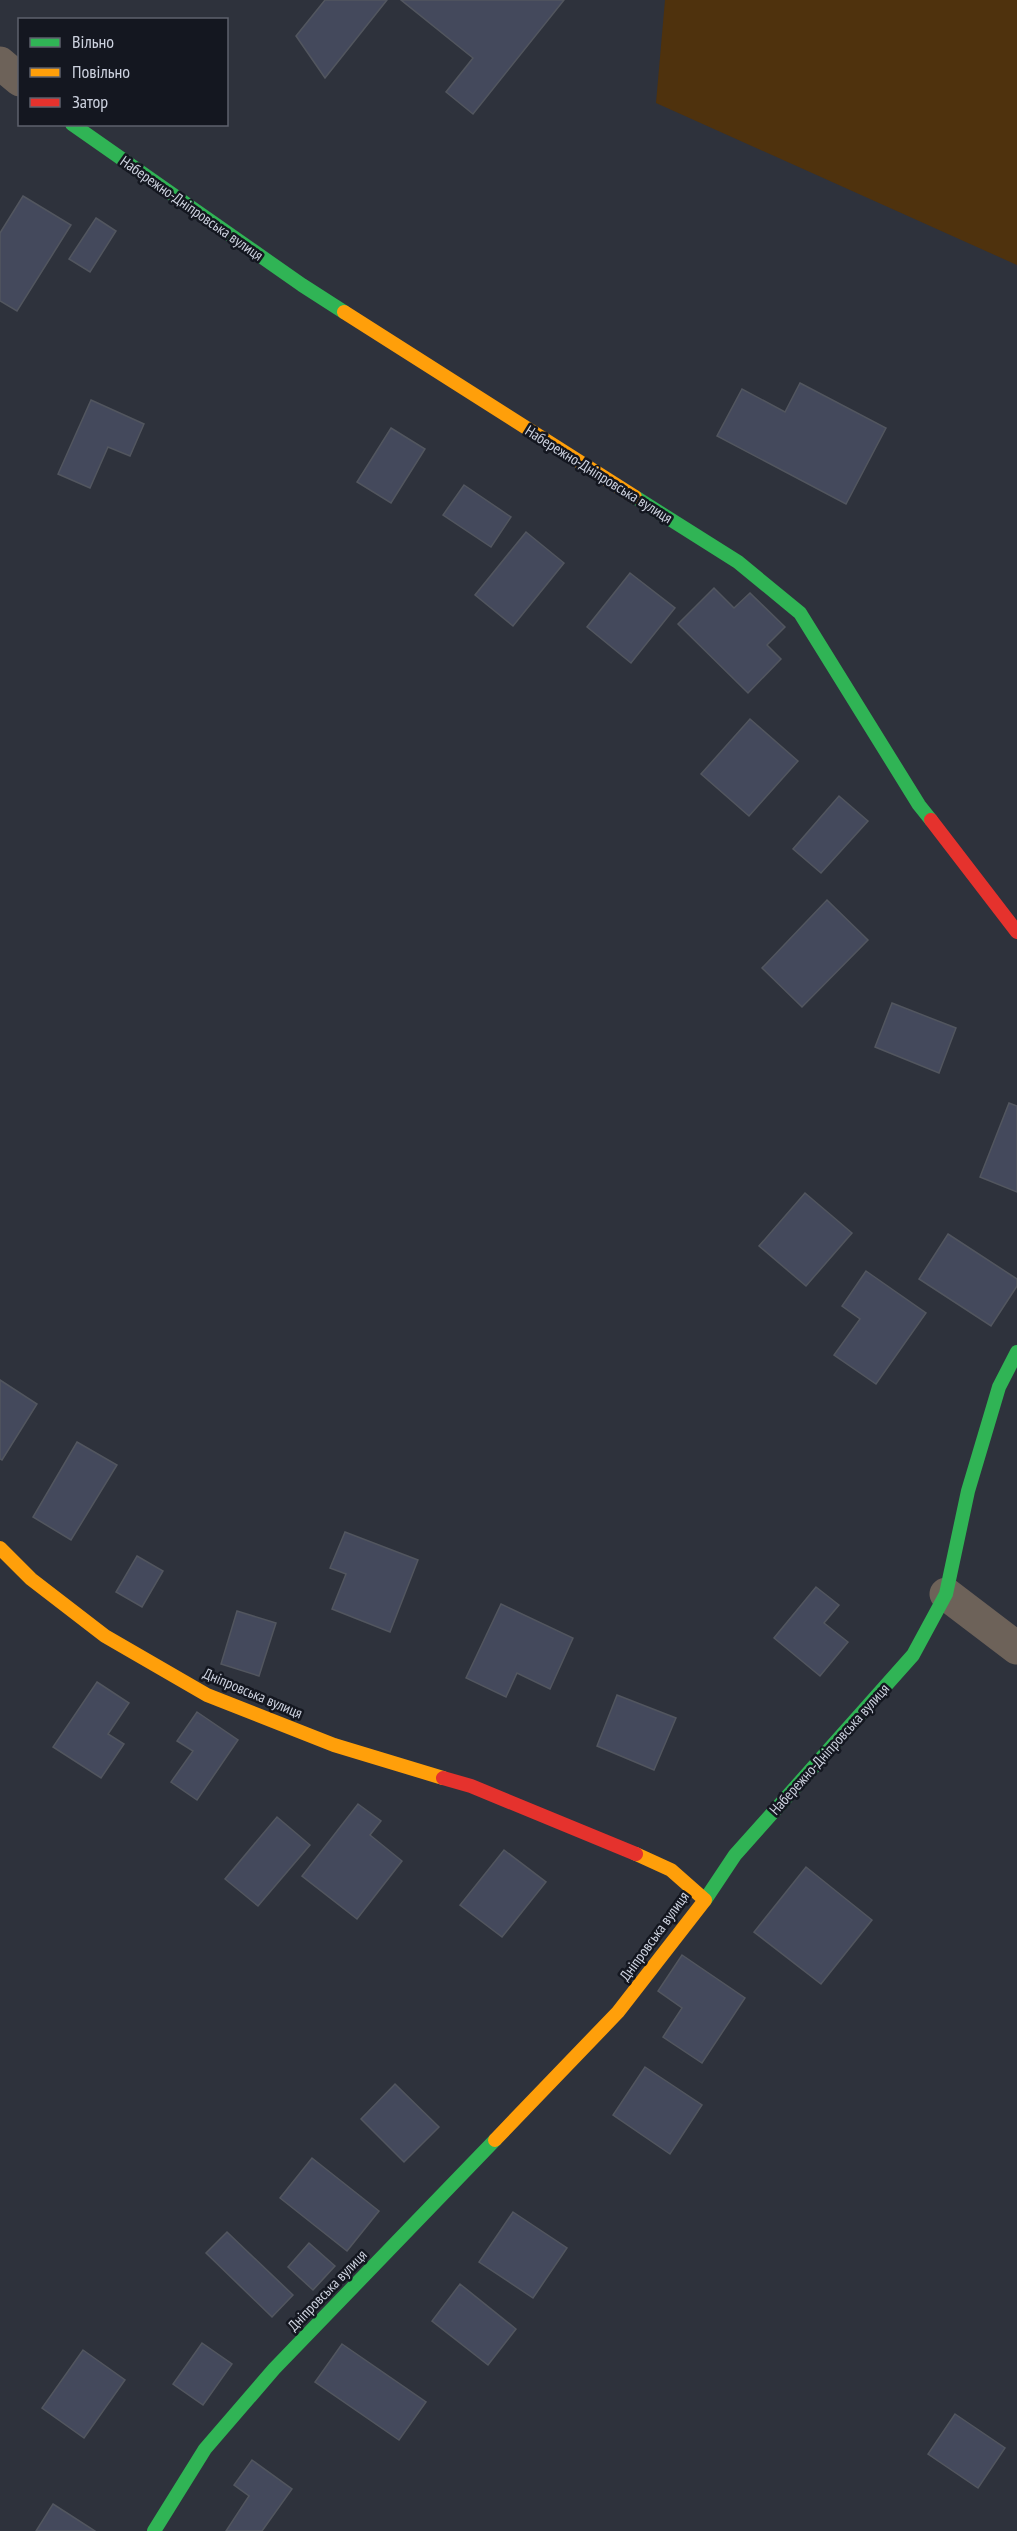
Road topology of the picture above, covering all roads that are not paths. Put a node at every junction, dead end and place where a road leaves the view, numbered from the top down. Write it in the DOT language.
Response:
graph roads {
  1 [pos="0,63"];
  2 [pos="18,78"];
  3 [pos="75,126"];
  4 [pos="1017,932"];
  5 [pos="1017,1352"];
  6 [pos="0,1548"];
  7 [pos="946,1594"];
  8 [pos="1017,1648"];
  9 [pos="705,1900"];
  10 [pos="154,2531"];
  1 -- 2 [label="street"];
  3 -- 4 [label="street, Набережно-Дніпровська вулиця"];
  5 -- 7 [label="street, Набережно-Дніпровська вулиця"];
  6 -- 9 [label="street, Дніпровська вулиця"];
  7 -- 8 [label="street"];
  7 -- 9 [label="street, Набережно-Дніпровська вулиця"];
  9 -- 10 [label="street, Дніпровська вулиця"];
}
